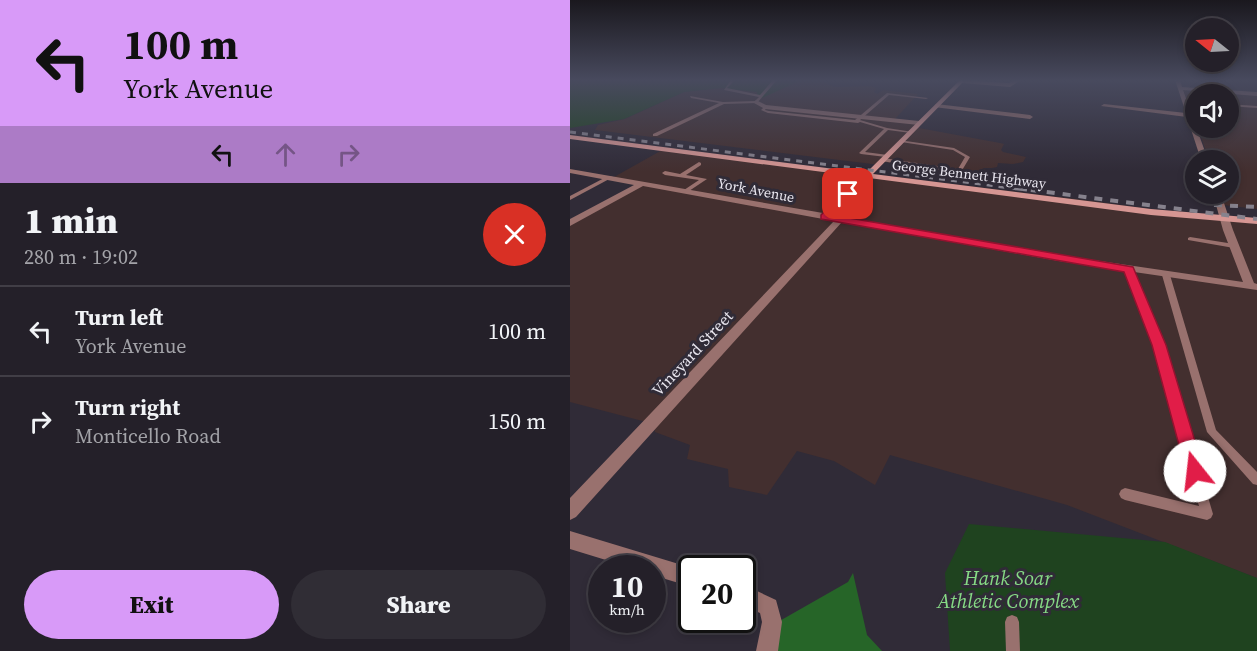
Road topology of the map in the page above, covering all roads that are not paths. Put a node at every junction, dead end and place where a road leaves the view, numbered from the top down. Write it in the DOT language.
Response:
graph roads {
  1 [pos="709,110"];
  2 [pos="792,110"];
  3 [pos="870,110"];
  4 [pos="932,110"];
  5 [pos="973,110"];
  6 [pos="1145,110"];
  7 [pos="1185,115"];
  8 [pos="1030,117"];
  9 [pos="860,119"];
  10 [pos="919,123"];
  11 [pos="887,129"];
  12 [pos="911,132"];
  13 [pos="655,135"];
  14 [pos="570,137"];
  15 [pos="901,141"];
  16 [pos="885,158"];
  17 [pos="699,164"];
  18 [pos="570,171"];
  19 [pos="665,173"];
  20 [pos="682,175"];
  21 [pos="868,175"];
  22 [pos="610,177"];
  23 [pos="643,183"];
  24 [pos="687,190"];
  25 [pos="570,198"];
  26 [pos="1219,204"];
  27 [pos="824,217"];
  28 [pos="840,219"];
  29 [pos="1224,219"];
  30 [pos="1257,221"];
  31 [pos="570,223"];
  32 [pos="1190,239"];
  33 [pos="1234,246"];
  34 [pos="1129,269"];
  35 [pos="1166,275"];
  36 [pos="1253,287"];
  37 [pos="1257,480"];
  38 [pos="1125,494"];
  39 [pos="570,511"];
  40 [pos="570,540"];
  41 [pos="678,574"];
  42 [pos="756,601"];
  43 [pos="1012,622"];
  44 [pos="767,651"];
  45 [pos="1013,651"];
  1 -- 13 [label="lane"];
  2 -- 9 [label="street"];
  3 -- 9 [label="lane"];
  4 -- 10 [label="main road"];
  5 -- 8 [label="street"];
  6 -- 7 [label="street"];
  9 -- 10 [label="street"];
  9 -- 11 [label="lane"];
  10 -- 12 [label="main road"];
  11 -- 12 [label="lane"];
  11 -- 16 [label="lane"];
  12 -- 15 [label="main road"];
  14 -- 21 [label="main road, George Bennett Highway"];
  15 -- 16 [label="main road"];
  15 -- 16 [label="lane"];
  16 -- 21 [label="main road"];
  17 -- 20 [label="lane"];
  18 -- 22 [label="street, York Avenue"];
  19 -- 20 [label="lane"];
  20 -- 24 [label="lane"];
  21 -- 27 [label="street"];
  21 -- 29 [label="main road, George Bennett Highway"];
  22 -- 23 [label="street, York Avenue"];
  22 -- 25 [label="lane"];
  23 -- 24 [label="street, York Avenue"];
  23 -- 31 [label="street"];
  24 -- 27 [label="street, York Avenue"];
  26 -- 29 [label="street"];
  27 -- 28 [label="street, York Avenue"];
  28 -- 34 [label="street, York Avenue"];
  28 -- 39 [label="street, Vineyard Street"];
  29 -- 30 [label="main road, George Bennett Highway"];
  29 -- 33 [label="street"];
  32 -- 33 [label="lane"];
  33 -- 36 [label="street"];
  34 -- 35 [label="street, York Avenue"];
  34 -- 38 [label="lane"];
  35 -- 36 [label="street, York Avenue"];
  35 -- 37 [label="lane"];
  40 -- 41 [label="street"];
  42 -- 44 [label="street"];
  43 -- 45 [label="lane"];
}
